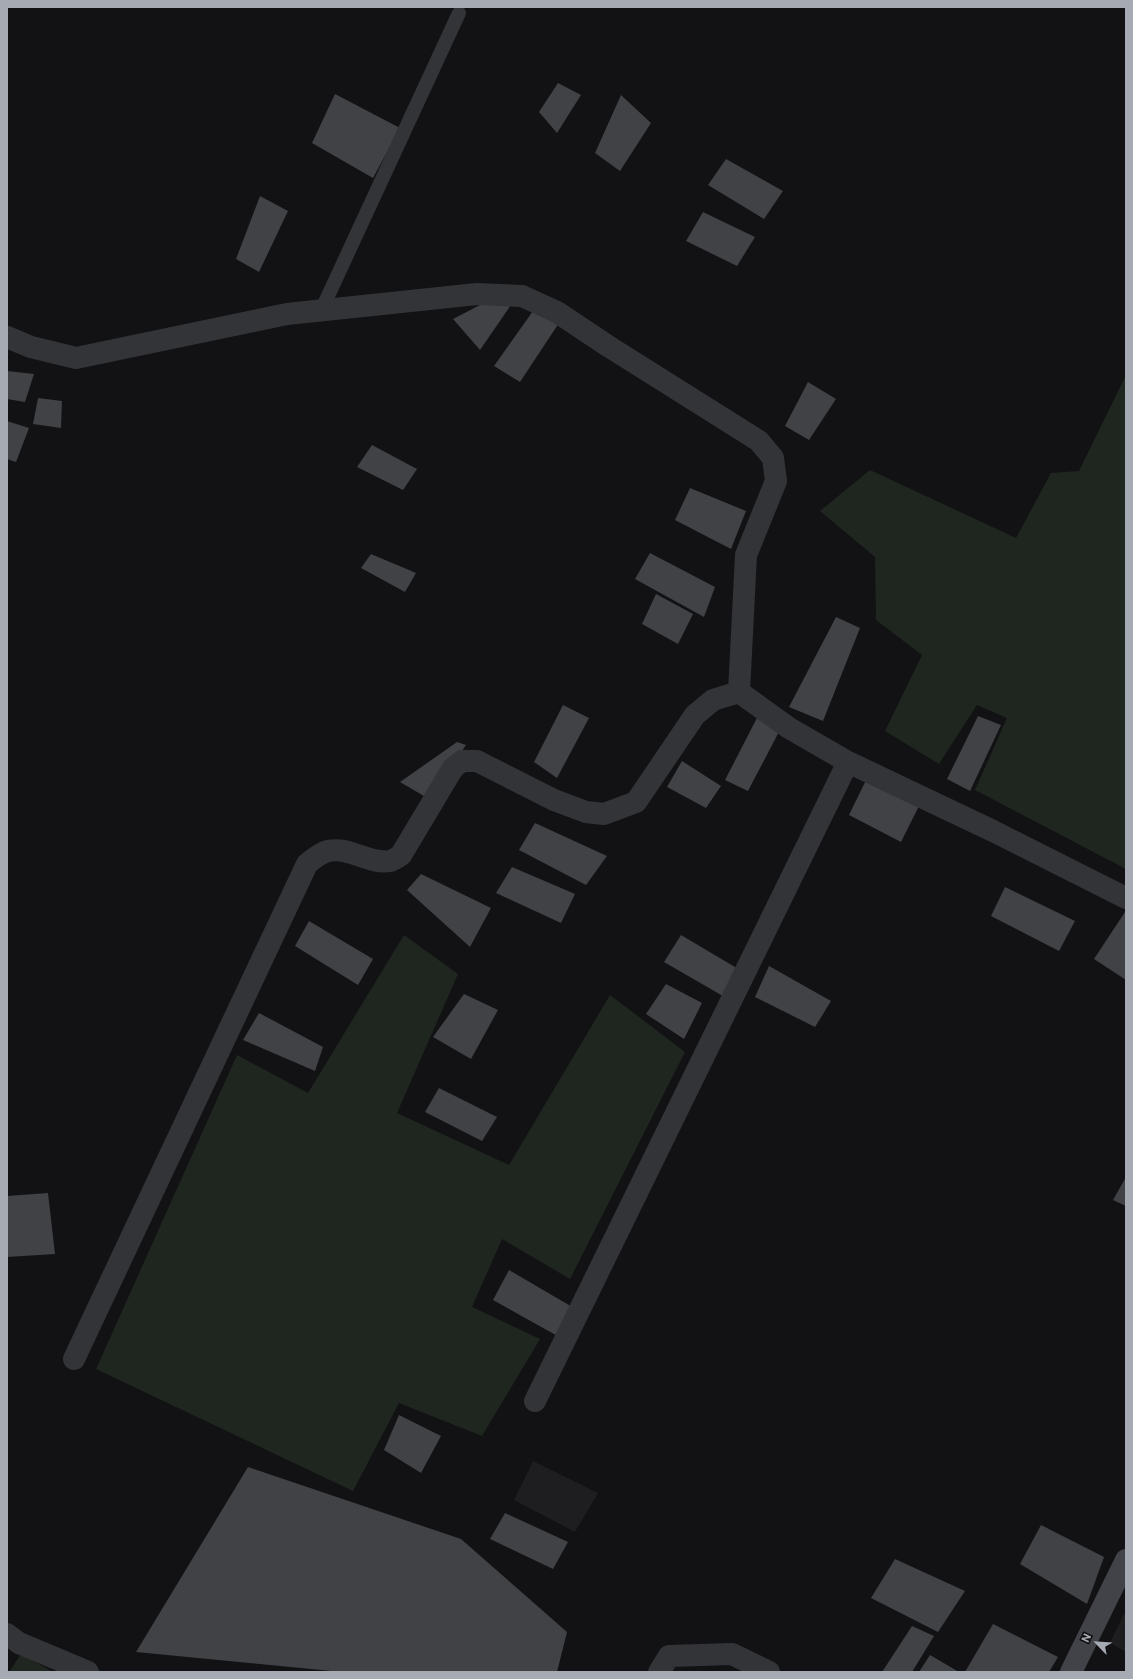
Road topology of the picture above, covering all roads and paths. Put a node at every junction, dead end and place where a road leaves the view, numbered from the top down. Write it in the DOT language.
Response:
graph roads {
  1 [pos="458,13"];
  2 [pos="321,310"];
  3 [pos="7,337"];
  4 [pos="739,692"];
  5 [pos="848,762"];
  6 [pos="1126,898"];
  7 [pos="74,1359"];
  8 [pos="535,1401"];
  9 [pos="1126,1560"];
  10 [pos="7,1634"];
  11 [pos="88,1672"];
  12 [pos="658,1672"];
  13 [pos="769,1672"];
  14 [pos="1071,1672"];
  1 -- 2 [label="lane"];
  2 -- 3 [label="street"];
  2 -- 4 [label="street"];
  4 -- 5 [label="street"];
  4 -- 7 [label="street"];
  5 -- 6 [label="street"];
  5 -- 8 [label="street"];
  9 -- 14 [label="main road"];
  10 -- 11 [label="street"];
  12 -- 13 [label="street"];
}
